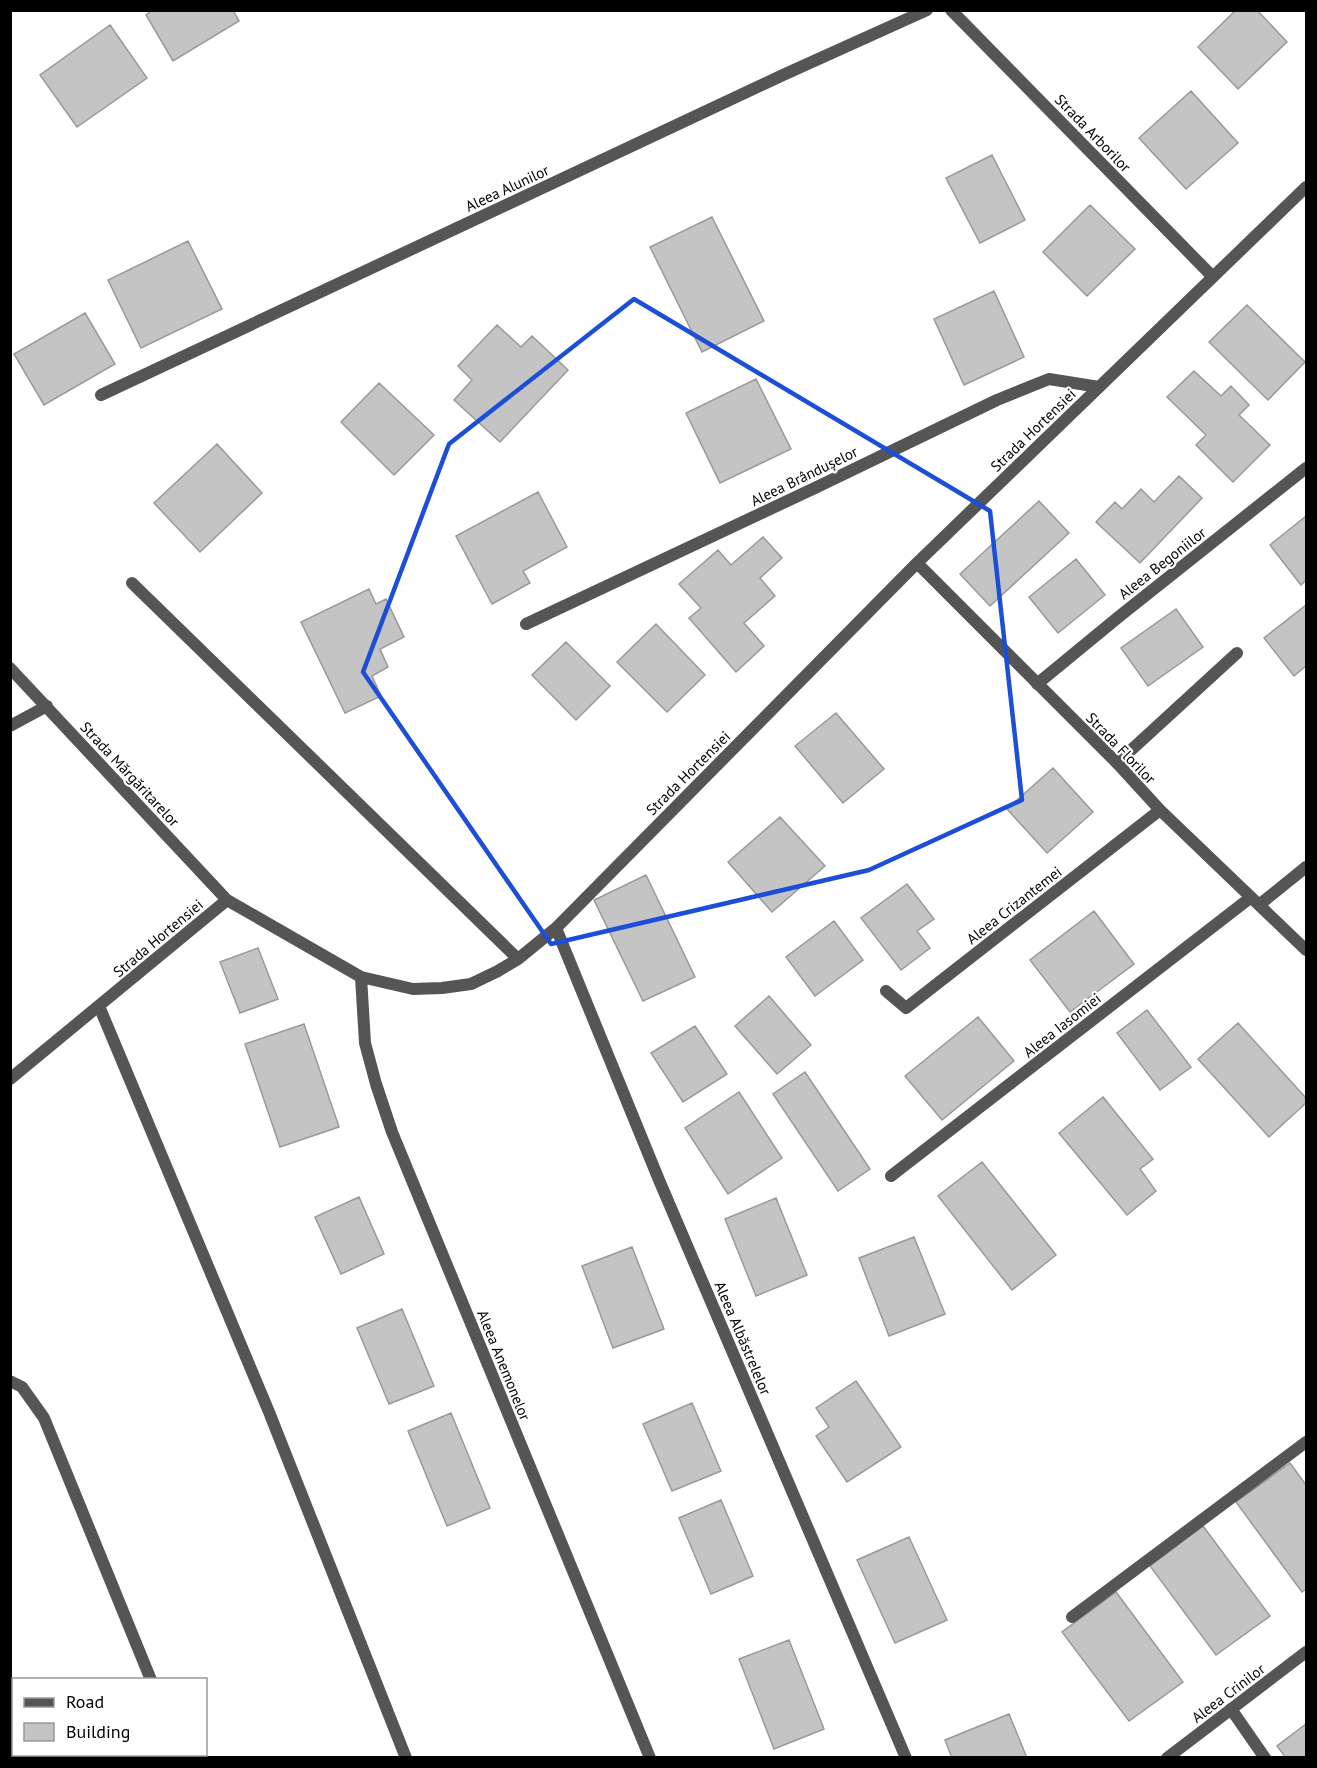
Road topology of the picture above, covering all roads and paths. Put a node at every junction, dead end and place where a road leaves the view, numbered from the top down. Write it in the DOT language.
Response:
graph roads {
  1 [pos="927,10"];
  2 [pos="951,10"];
  3 [pos="1306,187"];
  4 [pos="1213,277"];
  5 [pos="1099,387"];
  6 [pos="102,395"];
  7 [pos="1306,468"];
  8 [pos="917,563"];
  9 [pos="132,583"];
  10 [pos="526,624"];
  11 [pos="1237,653"];
  12 [pos="10,668"];
  13 [pos="1037,684"];
  14 [pos="47,706"];
  15 [pos="10,726"];
  16 [pos="1118,763"];
  17 [pos="1160,810"];
  18 [pos="1306,867"];
  19 [pos="227,900"];
  20 [pos="1255,902"];
  21 [pos="556,928"];
  22 [pos="1306,950"];
  23 [pos="518,959"];
  24 [pos="361,977"];
  25 [pos="886,991"];
  26 [pos="99,1006"];
  27 [pos="10,1079"];
  28 [pos="891,1176"];
  29 [pos="10,1381"];
  30 [pos="1306,1442"];
  31 [pos="1072,1617"];
  32 [pos="1306,1652"];
  33 [pos="150,1678"];
  34 [pos="1231,1709"];
  35 [pos="406,1758"];
  36 [pos="650,1758"];
  37 [pos="906,1758"];
  38 [pos="1167,1758"];
  39 [pos="1265,1758"];
  1 -- 6 [label="street, Aleea Alunilor"];
  2 -- 4 [label="street, Strada Arborilor"];
  3 -- 4 [label="street, Strada Hortensiei"];
  4 -- 5 [label="street, Strada Hortensiei"];
  5 -- 8 [label="street, Strada Hortensiei"];
  5 -- 10 [label="street, Aleea Brândușelor"];
  7 -- 13 [label="street, Aleea Begoniilor"];
  8 -- 13 [label="street, Strada Florilor"];
  8 -- 21 [label="street, Strada Hortensiei"];
  9 -- 23 [label="street"];
  11 -- 16 [label="street"];
  12 -- 14 [label="street, Strada Mărgăritarelor"];
  13 -- 16 [label="street, Strada Florilor"];
  14 -- 15 [label="street"];
  14 -- 19 [label="street, Strada Mărgăritarelor"];
  16 -- 17 [label="street, Strada Florilor"];
  17 -- 20 [label="street, Strada Florilor"];
  17 -- 25 [label="street, Aleea Crizantemei"];
  18 -- 20 [label="street, Aleea Iasomiei"];
  19 -- 24 [label="street, Strada Hortensiei"];
  19 -- 26 [label="street, Strada Hortensiei"];
  20 -- 22 [label="street, Strada Florilor"];
  20 -- 28 [label="street, Aleea Iasomiei"];
  21 -- 23 [label="street, Strada Hortensiei"];
  21 -- 37 [label="street, Aleea Albăstrelelor"];
  23 -- 24 [label="street, Strada Hortensiei"];
  24 -- 36 [label="street, Aleea Anemonelor"];
  26 -- 27 [label="street, Strada Hortensiei"];
  26 -- 35 [label="street"];
  29 -- 33 [label="street"];
  30 -- 31 [label="street"];
  32 -- 34 [label="street, Aleea Crinilor"];
  34 -- 38 [label="street, Aleea Crinilor"];
  34 -- 39 [label="street"];
}
